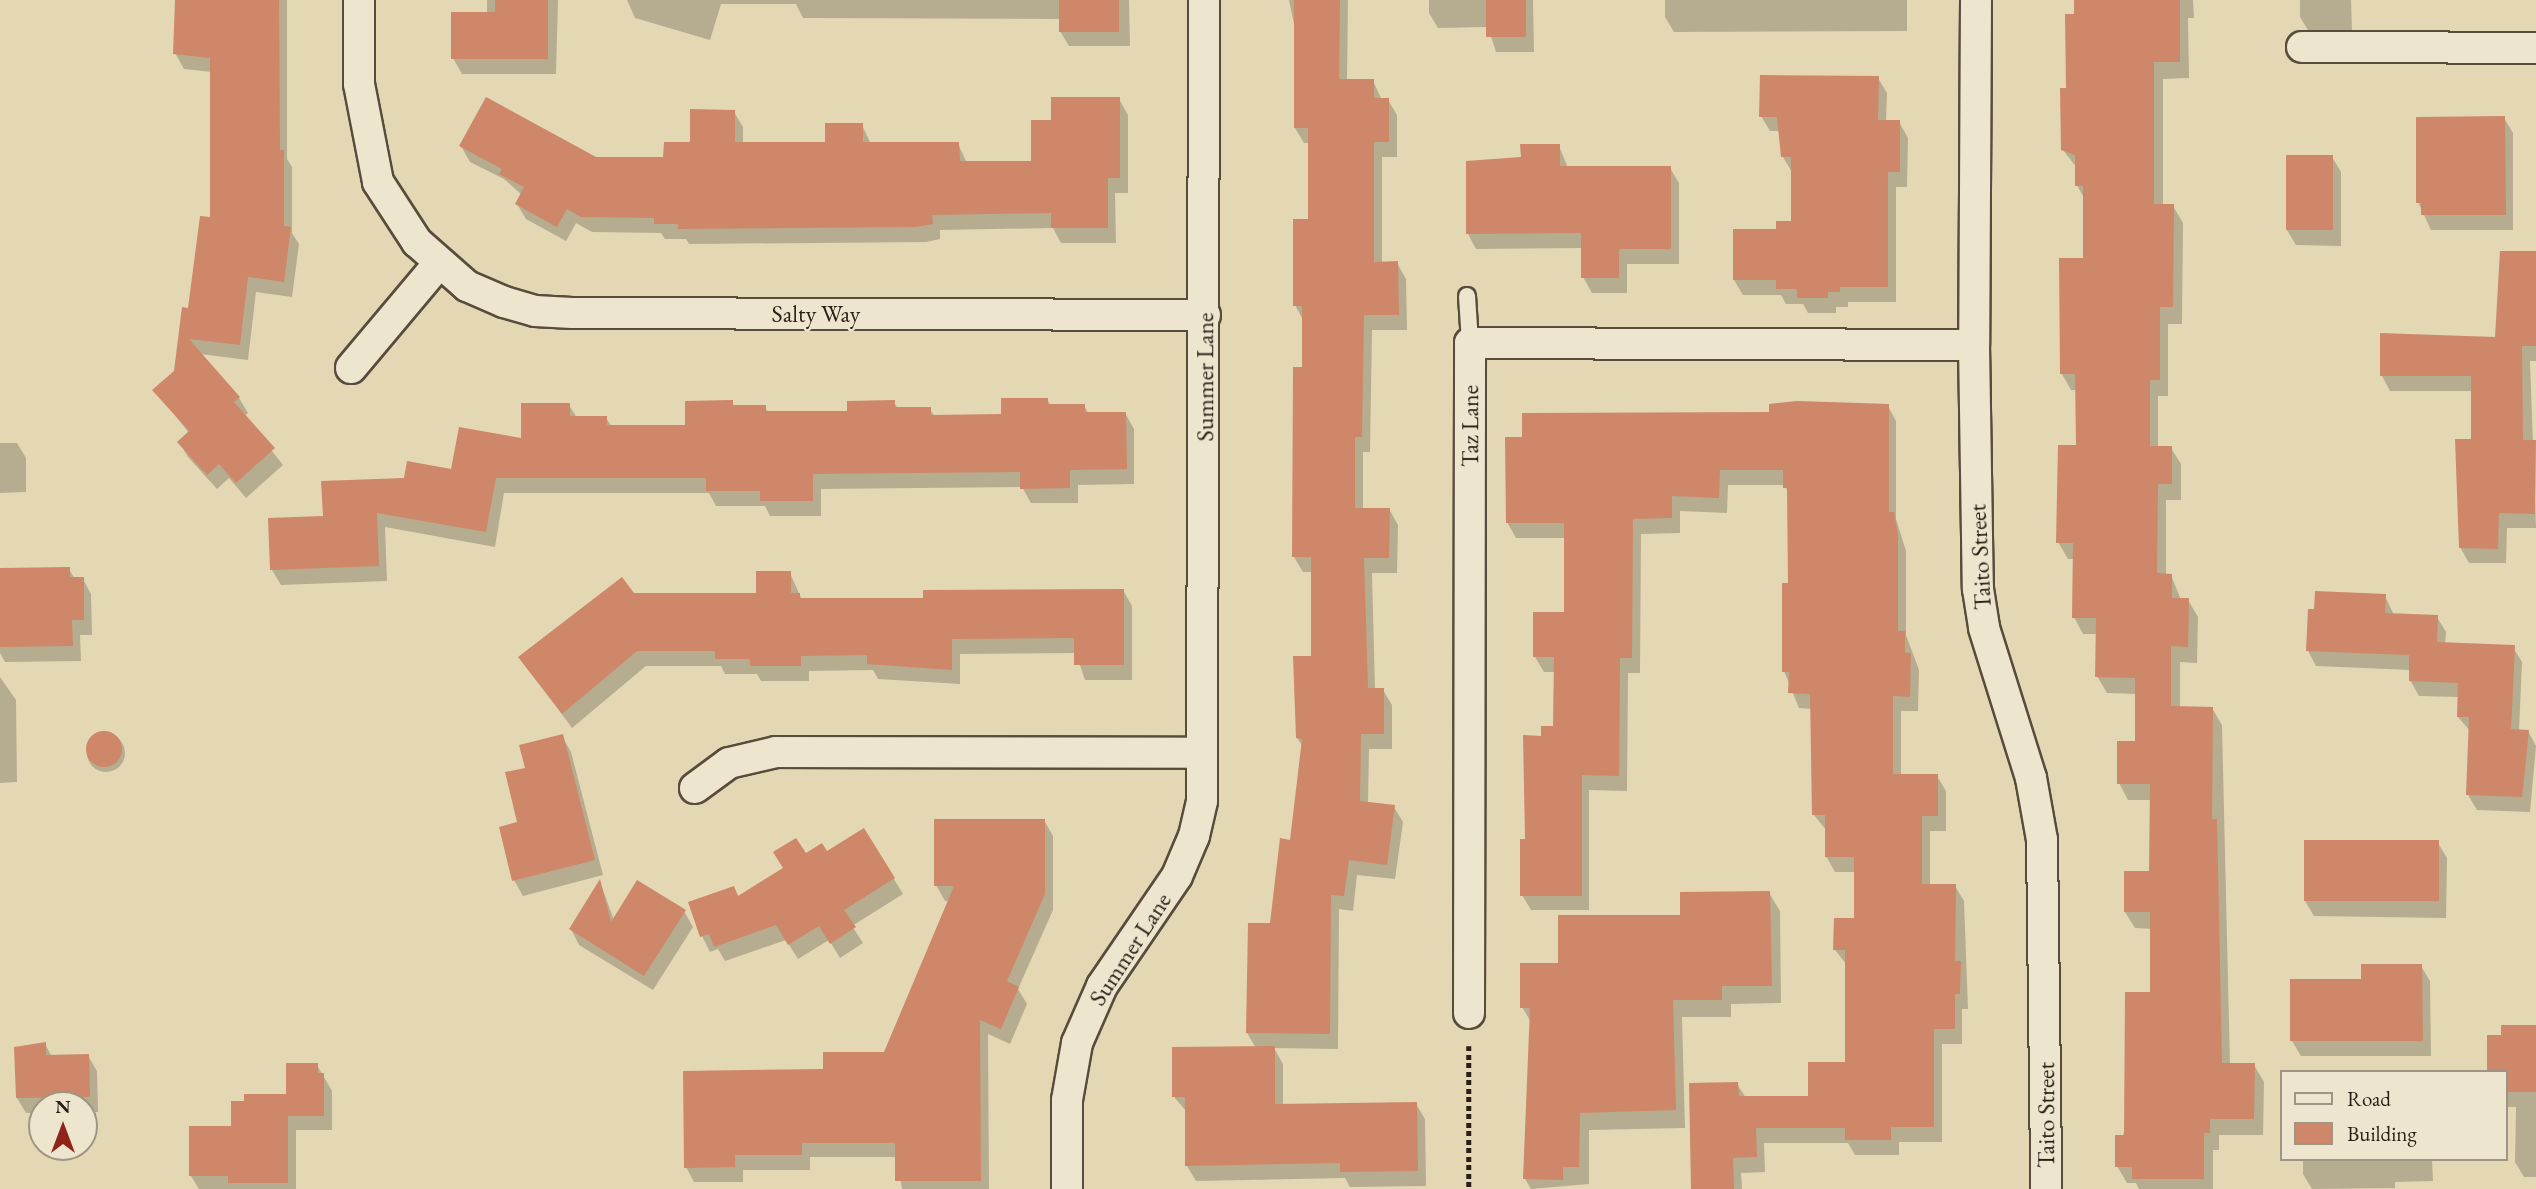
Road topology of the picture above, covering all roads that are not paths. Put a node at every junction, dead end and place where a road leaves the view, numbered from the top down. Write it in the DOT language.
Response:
graph roads {
  1 [pos="359,0"];
  2 [pos="1204,0"];
  3 [pos="1976,0"];
  4 [pos="2302,47"];
  5 [pos="2536,48"];
  6 [pos="439,263"];
  7 [pos="1467,296"];
  8 [pos="1205,315"];
  9 [pos="1470,343"];
  10 [pos="1974,345"];
  11 [pos="351,368"];
  12 [pos="1202,753"];
  13 [pos="695,788"];
  14 [pos="1469,1013"];
  15 [pos="1067,1189"];
  16 [pos="2046,1189"];
  1 -- 6 [label="street, Salty Way"];
  2 -- 8 [label="street, Summer Lane"];
  3 -- 10 [label="street, Taito Street"];
  4 -- 5 [label="street"];
  6 -- 8 [label="street, Salty Way"];
  6 -- 11 [label="street"];
  7 -- 9 [label="lane"];
  8 -- 12 [label="street, Summer Lane"];
  9 -- 10 [label="street"];
  9 -- 14 [label="street, Taz Lane"];
  10 -- 16 [label="street, Taito Street"];
  12 -- 13 [label="street"];
  12 -- 15 [label="street, Summer Lane"];
}
